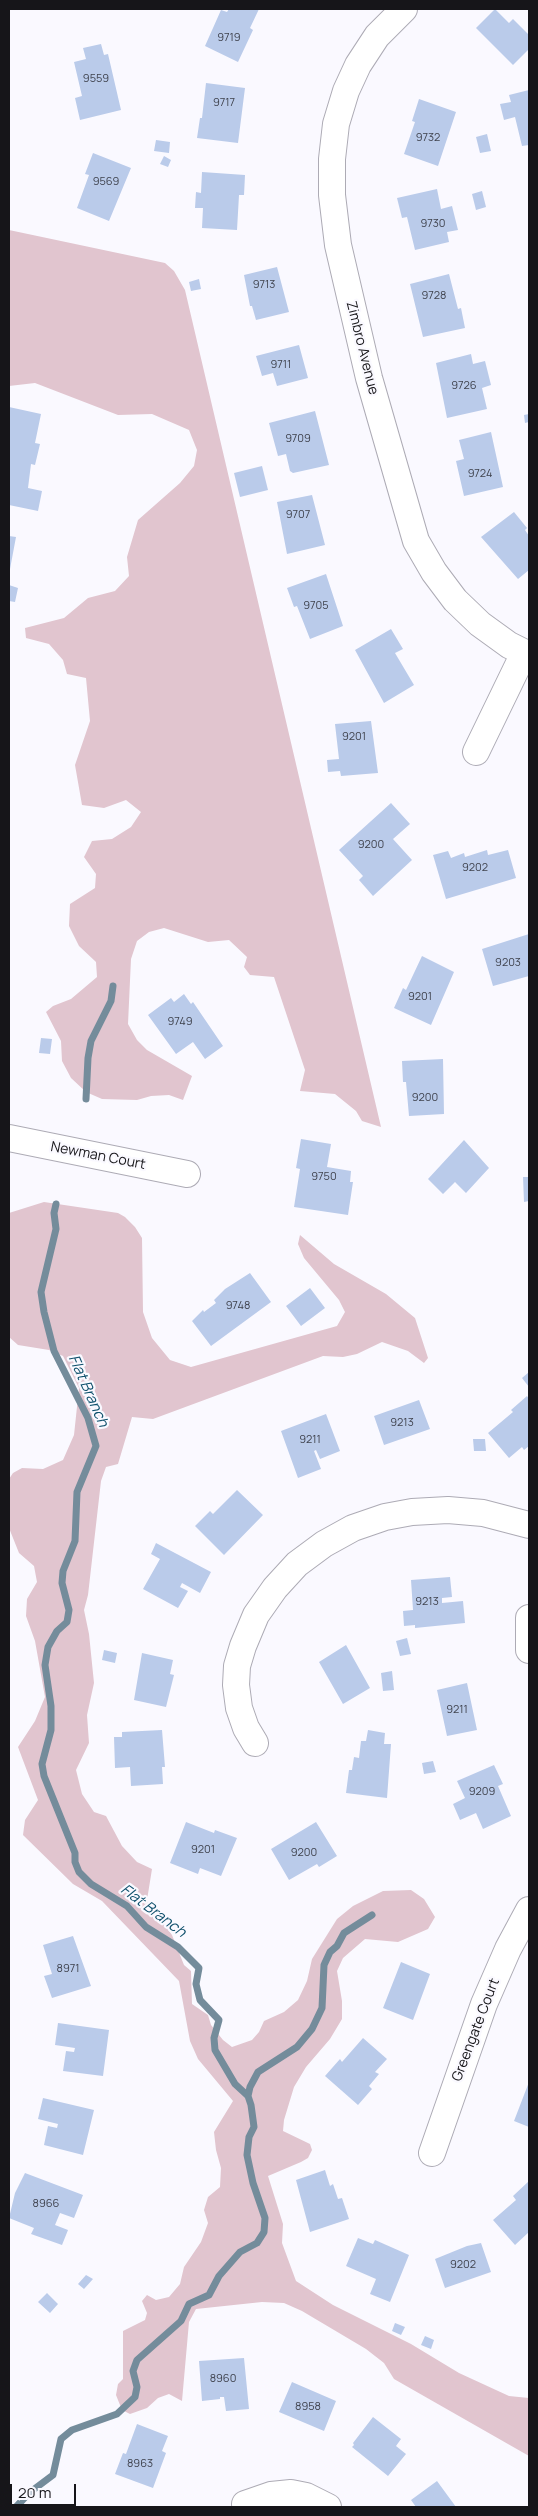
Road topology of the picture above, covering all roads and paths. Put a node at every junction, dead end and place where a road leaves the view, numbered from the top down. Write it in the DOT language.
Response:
graph roads {
  1 [pos="404,9"];
  2 [pos="527,654"];
  3 [pos="476,752"];
  4 [pos="9,1138"];
  5 [pos="187,1174"];
  6 [pos="529,1525"];
  7 [pos="529,1618"];
  8 [pos="529,1650"];
  9 [pos="255,1743"];
  10 [pos="529,1910"];
  11 [pos="432,2153"];
  12 [pos="245,2504"];
  13 [pos="328,2507"];
  1 -- 2 [label="street, Zimbro Avenue"];
  2 -- 3 [label="street"];
  4 -- 5 [label="street, Newman Court"];
  6 -- 9 [label="street"];
  7 -- 8 [label="street"];
  10 -- 11 [label="street, Greengate Court"];
  12 -- 13 [label="street"];
}
